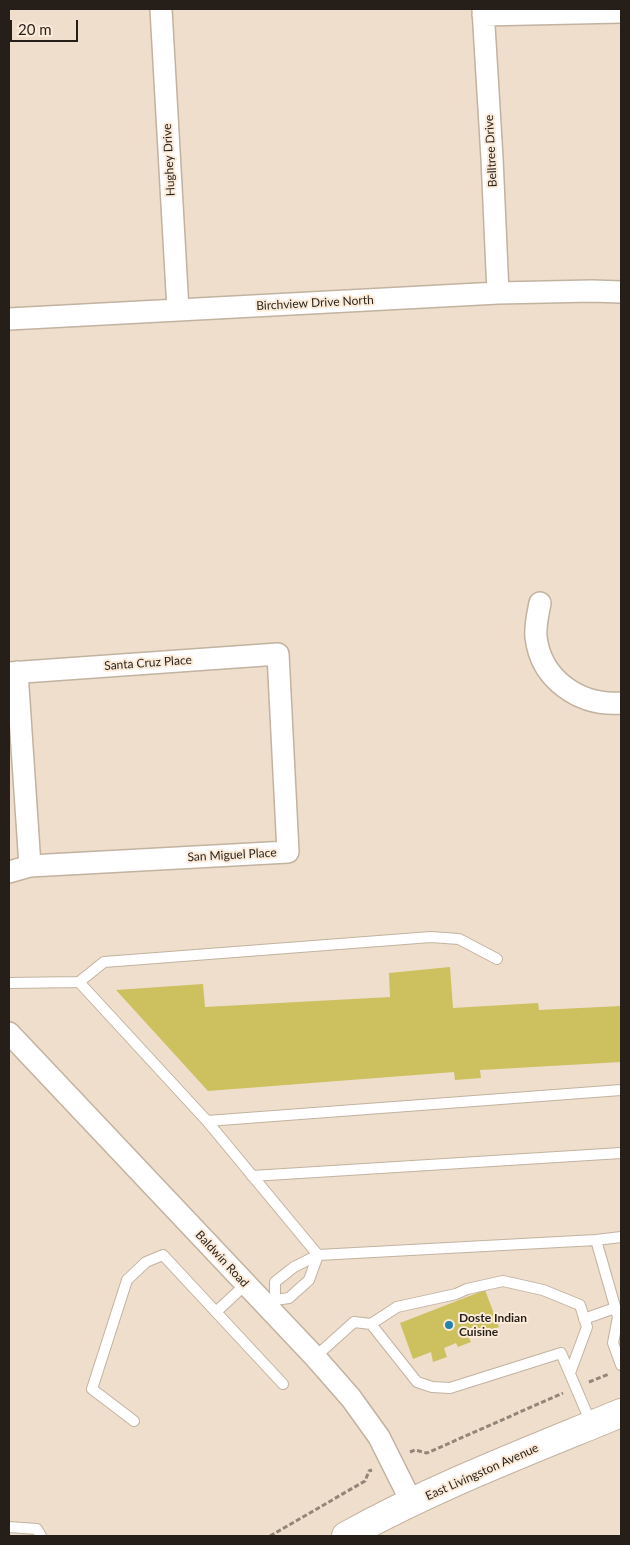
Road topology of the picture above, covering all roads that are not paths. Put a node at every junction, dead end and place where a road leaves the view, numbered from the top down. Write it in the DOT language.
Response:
graph roads {
  1 [pos="161,9"];
  2 [pos="483,12"];
  3 [pos="621,12"];
  4 [pos="621,292"];
  5 [pos="498,294"];
  6 [pos="178,310"];
  7 [pos="9,320"];
  8 [pos="540,603"];
  9 [pos="278,654"];
  10 [pos="13,673"];
  11 [pos="621,703"];
  12 [pos="30,866"];
  13 [pos="9,872"];
  14 [pos="497,959"];
  15 [pos="79,982"];
  16 [pos="9,983"];
  17 [pos="9,1033"];
  18 [pos="621,1090"];
  19 [pos="207,1121"];
  20 [pos="621,1154"];
  21 [pos="252,1176"];
  22 [pos="621,1237"];
  23 [pos="596,1240"];
  24 [pos="318,1255"];
  25 [pos="246,1284"];
  26 [pos="271,1303"];
  27 [pos="216,1312"];
  28 [pos="619,1315"];
  29 [pos="584,1319"];
  30 [pos="372,1324"];
  31 [pos="316,1357"];
  32 [pos="621,1365"];
  33 [pos="570,1373"];
  34 [pos="283,1384"];
  35 [pos="621,1413"];
  36 [pos="134,1422"];
  37 [pos="592,1425"];
  38 [pos="412,1503"];
  39 [pos="9,1527"];
  40 [pos="41,1536"];
  41 [pos="346,1536"];
  1 -- 6 [label="street, Hughey Drive"];
  2 -- 3 [label="street"];
  2 -- 5 [label="street, Belltree Drive"];
  4 -- 5 [label="street, Birchview Drive North"];
  5 -- 6 [label="street, Birchview Drive North"];
  6 -- 7 [label="street, Birchview Drive North"];
  8 -- 11 [label="street"];
  9 -- 10 [label="street, Santa Cruz Place"];
  9 -- 12 [label="street, San Miguel Place"];
  10 -- 12 [label="street, Santa Cruz Place"];
  12 -- 13 [label="street, San Miguel Place"];
  14 -- 15 [label="lane"];
  15 -- 16 [label="lane"];
  15 -- 19 [label="lane"];
  17 -- 25 [label="street, Baldwin Road"];
  18 -- 19 [label="lane"];
  19 -- 21 [label="lane"];
  20 -- 21 [label="lane"];
  21 -- 24 [label="lane"];
  22 -- 23 [label="lane"];
  23 -- 24 [label="lane"];
  23 -- 28 [label="lane"];
  24 -- 26 [label="lane"];
  24 -- 26 [label="lane"];
  25 -- 26 [label="street, Baldwin Road"];
  25 -- 27 [label="lane"];
  26 -- 31 [label="street, Baldwin Road"];
  27 -- 34 [label="lane"];
  27 -- 36 [label="lane"];
  28 -- 29 [label="lane"];
  28 -- 32 [label="lane"];
  29 -- 30 [label="lane"];
  29 -- 33 [label="lane"];
  30 -- 31 [label="lane"];
  30 -- 33 [label="lane"];
  31 -- 38 [label="street, Baldwin Road"];
  33 -- 37 [label="lane"];
  35 -- 37 [label="main road, East Livingston Avenue"];
  37 -- 38 [label="main road, East Livingston Avenue"];
  38 -- 41 [label="main road, East Livingston Avenue"];
  39 -- 40 [label="lane"];
}
